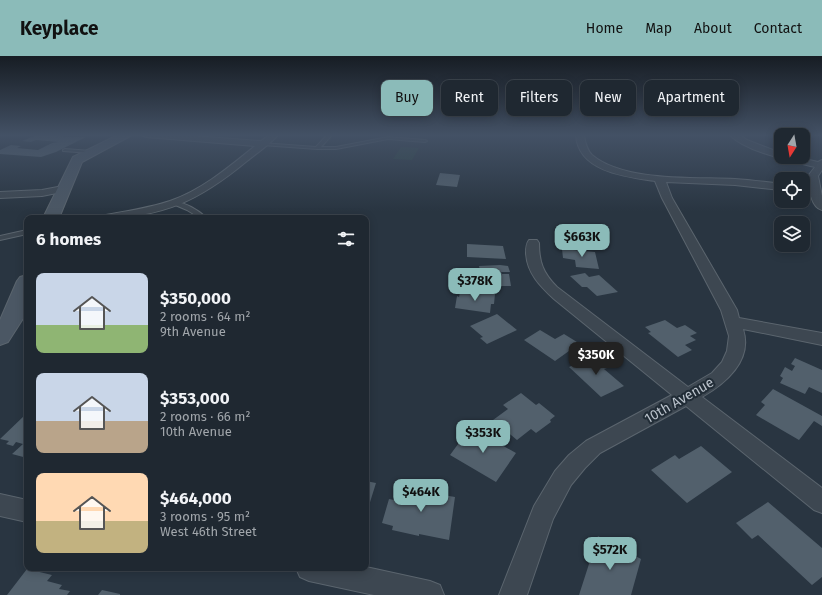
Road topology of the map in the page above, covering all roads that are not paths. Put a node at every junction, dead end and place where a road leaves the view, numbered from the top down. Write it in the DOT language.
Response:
graph roads {
  1 [pos="77,160"];
  2 [pos="241,160"];
  3 [pos="594,160"];
  4 [pos="810,163"];
  5 [pos="821,165"];
  6 [pos="659,178"];
  7 [pos="774,186"];
  8 [pos="63,189"];
  9 [pos="810,191"];
  10 [pos="815,192"];
  11 [pos="0,195"];
  12 [pos="175,203"];
  13 [pos="822,207"];
  14 [pos="53,215"];
  15 [pos="123,215"];
  16 [pos="200,215"];
  17 [pos="24,233"];
  18 [pos="0,238"];
  19 [pos="533,243"];
  20 [pos="24,290"];
  21 [pos="733,322"];
  22 [pos="0,337"];
  23 [pos="822,339"];
  24 [pos="687,397"];
  25 [pos="822,502"];
  26 [pos="0,505"];
  27 [pos="24,510"];
  28 [pos="323,571"];
  29 [pos="430,595"];
  30 [pos="513,595"];
  1 -- 8 [label="street"];
  2 -- 12 [label="street"];
  3 -- 6 [label="street"];
  4 -- 5 [label="street"];
  5 -- 10 [label="street"];
  6 -- 7 [label="street"];
  6 -- 21 [label="street, 10th Avenue"];
  8 -- 11 [label="street"];
  8 -- 14 [label="street"];
  9 -- 10 [label="street"];
  10 -- 13 [label="street"];
  12 -- 15 [label="street"];
  12 -- 16 [label="lane"];
  17 -- 18 [label="lane"];
  19 -- 24 [label="street"];
  20 -- 22 [label="street"];
  21 -- 23 [label="street"];
  21 -- 24 [label="street, 10th Avenue"];
  24 -- 25 [label="street"];
  24 -- 30 [label="street, 10th Avenue"];
  26 -- 27 [label="street"];
  28 -- 29 [label="street"];
}
